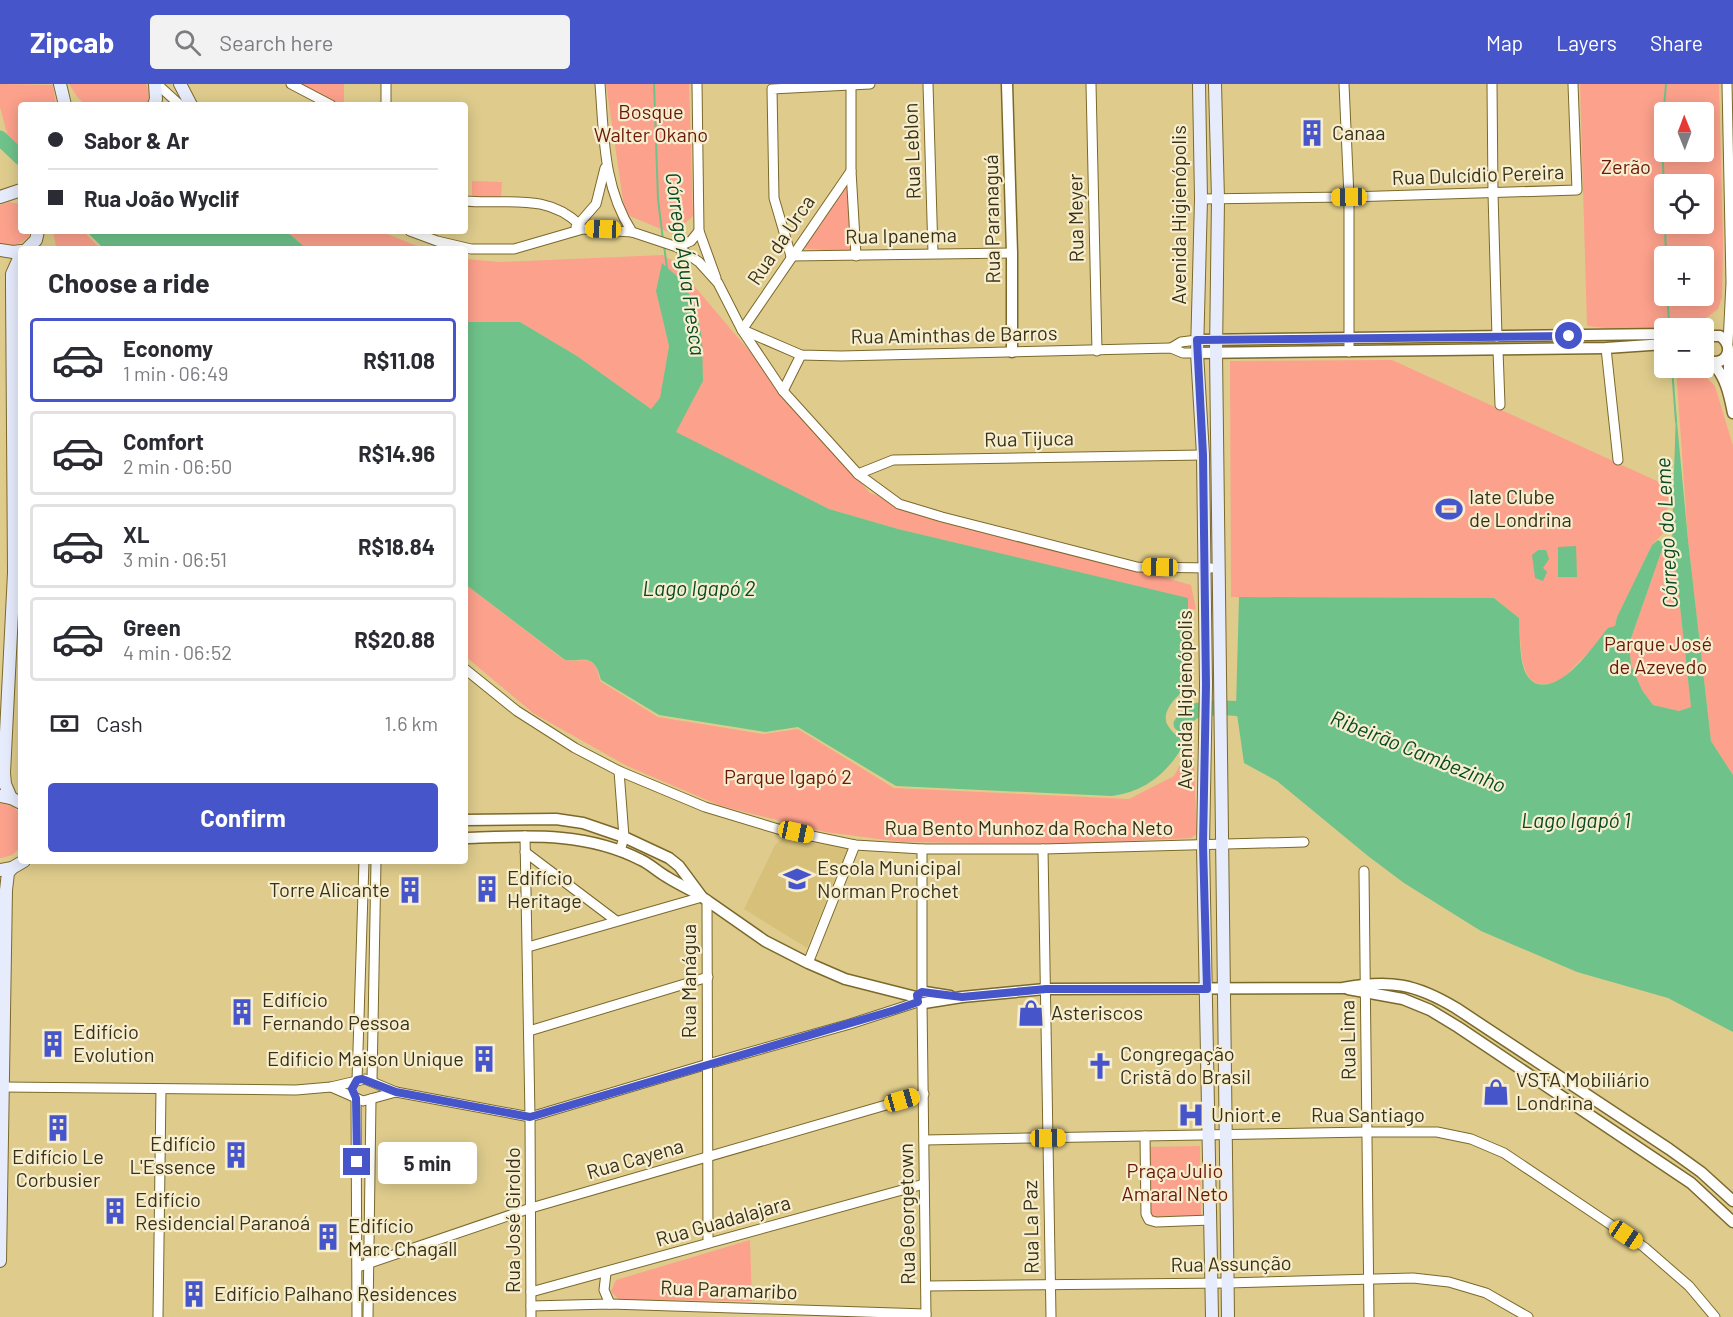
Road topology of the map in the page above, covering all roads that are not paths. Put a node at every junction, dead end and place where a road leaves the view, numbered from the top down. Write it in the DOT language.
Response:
graph roads {
  1 [pos="60,84"];
  2 [pos="156,84"];
  3 [pos="180,84"];
  4 [pos="291,84"];
  5 [pos="386,84"];
  6 [pos="600,84"];
  7 [pos="697,84"];
  8 [pos="851,84"];
  9 [pos="870,84"];
  10 [pos="928,84"];
  11 [pos="1007,84"];
  12 [pos="1091,84"];
  13 [pos="1199,84"];
  14 [pos="1215,84"];
  15 [pos="1344,84"];
  16 [pos="1492,84"];
  17 [pos="1573,84"];
  18 [pos="1727,84"];
  19 [pos="64,102"];
  20 [pos="155,102"];
  21 [pos="177,102"];
  22 [pos="189,102"];
  23 [pos="325,102"];
  24 [pos="386,102"];
  25 [pos="606,166"];
  26 [pos="850,171"];
  27 [pos="1493,193"];
  28 [pos="1349,197"];
  29 [pos="1201,199"];
  30 [pos="1218,199"];
  31 [pos="468,201"];
  32 [pos="580,225"];
  33 [pos="699,231"];
  34 [pos="637,233"];
  35 [pos="418,234"];
  36 [pos="565,234"];
  37 [pos="458,246"];
  38 [pos="676,247"];
  39 [pos="468,248"];
  40 [pos="0,250"];
  41 [pos="18,251"];
  42 [pos="933,253"];
  43 [pos="1012,253"];
  44 [pos="791,256"];
  45 [pos="856,256"];
  46 [pos="18,264"];
  47 [pos="718,283"];
  48 [pos="742,330"];
  49 [pos="1654,334"];
  50 [pos="1714,336"];
  51 [pos="1497,337"];
  52 [pos="1349,338"];
  53 [pos="1197,340"];
  54 [pos="1654,345"];
  55 [pos="1216,346"];
  56 [pos="1172,348"];
  57 [pos="1606,348"];
  58 [pos="1729,348"];
  59 [pos="1498,350"];
  60 [pos="1097,351"];
  61 [pos="1012,352"];
  62 [pos="1349,352"];
  63 [pos="1197,353"];
  64 [pos="801,355"];
  65 [pos="1714,360"];
  66 [pos="1714,366"];
  67 [pos="1729,389"];
  68 [pos="783,391"];
  69 [pos="1500,405"];
  70 [pos="1733,413"];
  71 [pos="1203,455"];
  72 [pos="1618,460"];
  73 [pos="858,474"];
  74 [pos="1219,567"];
  75 [pos="1204,568"];
  76 [pos="18,574"];
  77 [pos="468,671"];
  78 [pos="619,771"];
  79 [pos="11,799"];
  80 [pos="468,820"];
  81 [pos="525,836"];
  82 [pos="624,837"];
  83 [pos="468,838"];
  84 [pos="1304,842"];
  85 [pos="855,845"];
  86 [pos="1203,845"];
  87 [pos="1222,845"];
  88 [pos="922,849"];
  89 [pos="1043,849"];
  90 [pos="620,851"];
  91 [pos="525,852"];
  92 [pos="364,864"];
  93 [pos="376,864"];
  94 [pos="6,869"];
  95 [pos="1364,871"];
  96 [pos="704,898"];
  97 [pos="615,921"];
  98 [pos="528,947"];
  99 [pos="808,963"];
  100 [pos="708,977"];
  101 [pos="1405,986"];
  102 [pos="1046,989"];
  103 [pos="1207,989"];
  104 [pos="1366,989"];
  105 [pos="1223,990"];
  106 [pos="921,998"];
  107 [pos="1402,999"];
  108 [pos="529,1031"];
  109 [pos="708,1064"];
  110 [pos="356,1082"];
  111 [pos="372,1082"];
  112 [pos="3,1087"];
  113 [pos="332,1087"];
  114 [pos="1575,1087"];
  115 [pos="161,1089"];
  116 [pos="396,1092"];
  117 [pos="924,1094"];
  118 [pos="355,1097"];
  119 [pos="372,1098"];
  120 [pos="1567,1099"];
  121 [pos="530,1117"];
  122 [pos="1368,1132"];
  123 [pos="1210,1135"];
  124 [pos="1225,1135"];
  125 [pos="1145,1136"];
  126 [pos="1048,1138"];
  127 [pos="924,1140"];
  128 [pos="708,1156"];
  129 [pos="924,1184"];
  130 [pos="1733,1201"];
  131 [pos="531,1208"];
  132 [pos="1211,1220"];
  133 [pos="1733,1222"];
  134 [pos="708,1242"];
  135 [pos="0,1261"];
  136 [pos="370,1264"];
  137 [pos="358,1267"];
  138 [pos="606,1273"];
  139 [pos="1368,1278"];
  140 [pos="1212,1283"];
  141 [pos="1227,1283"];
  142 [pos="1050,1284"];
  143 [pos="926,1286"];
  144 [pos="531,1292"];
  145 [pos="610,1304"];
  146 [pos="531,1306"];
  147 [pos="713,1312"];
  148 [pos="926,1316"];
  149 [pos="158,1317"];
  150 [pos="357,1317"];
  151 [pos="368,1317"];
  152 [pos="531,1317"];
  153 [pos="1051,1317"];
  154 [pos="1212,1317"];
  155 [pos="1228,1317"];
  156 [pos="1369,1317"];
  157 [pos="1528,1317"];
  158 [pos="1715,1317"];
  1 -- 19 [label="main road"];
  2 -- 20 [label="main road"];
  2 -- 21 [label="street"];
  3 -- 22 [label="main road"];
  4 -- 23 [label="street"];
  5 -- 24 [label="street"];
  6 -- 25 [label="street"];
  7 -- 33 [label="street"];
  8 -- 9 [label="street"];
  8 -- 26 [label="street"];
  8 -- 44 [label="street"];
  10 -- 42 [label="street, Rua Leblon"];
  11 -- 43 [label="street, Rua Paranaguá"];
  12 -- 60 [label="street, Rua Meyer"];
  13 -- 29 [label="main road, Avenida Higienópolis"];
  14 -- 30 [label="main road, Avenida Higienópolis"];
  15 -- 28 [label="street"];
  16 -- 27 [label="street"];
  17 -- 27 [label="street, Rua Dulcídio Pereira"];
  18 -- 58 [label="street"];
  25 -- 32 [label="street"];
  25 -- 34 [label="street"];
  26 -- 44 [label="street, Rua da Urca"];
  26 -- 45 [label="street"];
  27 -- 28 [label="street, Rua Dulcídio Pereira"];
  27 -- 51 [label="street"];
  28 -- 30 [label="street, Rua Dulcídio Pereira"];
  28 -- 52 [label="street"];
  29 -- 30 [label="street, Rua Dulcídio Pereira"];
  29 -- 53 [label="main road, Avenida Higienópolis"];
  30 -- 55 [label="main road, Avenida Higienópolis"];
  31 -- 32 [label="street"];
  32 -- 36 [label="street"];
  33 -- 38 [label="street"];
  33 -- 47 [label="street"];
  34 -- 36 [label="street"];
  34 -- 38 [label="street"];
  35 -- 37 [label="street"];
  36 -- 39 [label="street"];
  38 -- 47 [label="street"];
  40 -- 41 [label="main road"];
  42 -- 43 [label="street, Rua Ipanema"];
  42 -- 45 [label="street, Rua Ipanema"];
  43 -- 61 [label="street, Rua Paranaguá"];
  44 -- 45 [label="street, Rua Ipanema"];
  44 -- 48 [label="street, Rua da Urca"];
  46 -- 76 [label="main road"];
  47 -- 48 [label="street"];
  48 -- 64 [label="street, Rua Aminthas de Barros"];
  48 -- 68 [label="street"];
  49 -- 51 [label="street, Rua Aminthas de Barros"];
  50 -- 58 [label="street"];
  51 -- 52 [label="street, Rua Aminthas de Barros"];
  52 -- 55 [label="street, Rua Aminthas de Barros"];
  52 -- 62 [label="street"];
  53 -- 55 [label="street, Rua Aminthas de Barros"];
  53 -- 56 [label="street, Rua Aminthas de Barros"];
  53 -- 63 [label="main road, Avenida Higienópolis"];
  54 -- 57 [label="street, Rua Aminthas de Barros"];
  55 -- 62 [label="street, Rua Aminthas de Barros"];
  55 -- 63 [label="street, Rua Aminthas de Barros"];
  55 -- 74 [label="main road, Avenida Higienópolis"];
  56 -- 60 [label="street, Rua Aminthas de Barros"];
  56 -- 63 [label="street, Rua Aminthas de Barros"];
  57 -- 59 [label="street, Rua Aminthas de Barros"];
  57 -- 72 [label="street"];
  58 -- 65 [label="street"];
  58 -- 67 [label="street"];
  59 -- 62 [label="street, Rua Aminthas de Barros"];
  59 -- 69 [label="street"];
  60 -- 61 [label="street, Rua Aminthas de Barros"];
  61 -- 64 [label="street, Rua Aminthas de Barros"];
  63 -- 71 [label="main road, Avenida Higienópolis"];
  64 -- 68 [label="street"];
  66 -- 67 [label="street"];
  67 -- 70 [label="street"];
  68 -- 73 [label="street"];
  71 -- 73 [label="street, Rua Tijuca"];
  71 -- 75 [label="main road, Avenida Higienópolis"];
  73 -- 75 [label="street"];
  74 -- 75 [label="street"];
  74 -- 87 [label="main road, Avenida Higienópolis"];
  75 -- 86 [label="main road, Avenida Higienópolis"];
  76 -- 79 [label="main road"];
  77 -- 78 [label="street, Rua Bento Munhoz da Rocha Neto"];
  78 -- 82 [label="street"];
  78 -- 85 [label="street, Rua Bento Munhoz da Rocha Neto"];
  80 -- 82 [label="street"];
  81 -- 83 [label="street"];
  81 -- 90 [label="street"];
  81 -- 91 [label="street, Rua José Giroldo"];
  82 -- 90 [label="street"];
  82 -- 96 [label="street"];
  84 -- 87 [label="street"];
  85 -- 88 [label="street, Rua Bento Munhoz da Rocha Neto"];
  85 -- 99 [label="street"];
  86 -- 87 [label="street, Rua Bento Munhoz da Rocha Neto"];
  86 -- 89 [label="street, Rua Bento Munhoz da Rocha Neto"];
  86 -- 103 [label="main road, Avenida Higienópolis"];
  87 -- 105 [label="main road, Avenida Higienópolis"];
  88 -- 89 [label="street, Rua Bento Munhoz da Rocha Neto"];
  88 -- 106 [label="street, Rua Georgetown"];
  89 -- 102 [label="street, Rua La Paz"];
  90 -- 96 [label="street"];
  91 -- 97 [label="street"];
  91 -- 98 [label="street, Rua José Giroldo"];
  92 -- 110 [label="street"];
  93 -- 111 [label="street"];
  94 -- 112 [label="main road"];
  95 -- 104 [label="street, Rua Lima"];
  96 -- 97 [label="street"];
  96 -- 99 [label="street"];
  96 -- 100 [label="street, Rua Manágua"];
  97 -- 98 [label="street"];
  98 -- 108 [label="street, Rua José Giroldo"];
  99 -- 106 [label="street"];
  100 -- 108 [label="street"];
  100 -- 109 [label="street, Rua Manágua"];
  101 -- 104 [label="street"];
  101 -- 107 [label="street"];
  101 -- 114 [label="street"];
  102 -- 103 [label="street"];
  102 -- 106 [label="street"];
  102 -- 126 [label="street, Rua La Paz"];
  103 -- 105 [label="street"];
  103 -- 123 [label="main road, Avenida Higienópolis"];
  104 -- 105 [label="street"];
  104 -- 107 [label="street"];
  104 -- 122 [label="street, Rua Lima"];
  105 -- 124 [label="main road, Avenida Higienópolis"];
  106 -- 109 [label="street"];
  106 -- 117 [label="street, Rua Georgetown"];
  107 -- 120 [label="street"];
  108 -- 121 [label="street, Rua José Giroldo"];
  109 -- 121 [label="street"];
  109 -- 128 [label="street, Rua Manágua"];
  110 -- 111 [label="street"];
  110 -- 113 [label="street"];
  110 -- 118 [label="street"];
  111 -- 116 [label="street"];
  111 -- 119 [label="street"];
  112 -- 115 [label="street"];
  112 -- 135 [label="main road"];
  113 -- 115 [label="street"];
  113 -- 118 [label="street"];
  114 -- 120 [label="street"];
  114 -- 130 [label="street"];
  115 -- 149 [label="street"];
  116 -- 119 [label="street"];
  116 -- 121 [label="street"];
  117 -- 127 [label="street, Rua Georgetown"];
  117 -- 128 [label="street, Rua Cayena"];
  118 -- 119 [label="street"];
  118 -- 137 [label="street"];
  119 -- 136 [label="street"];
  120 -- 133 [label="street"];
  121 -- 131 [label="street, Rua José Giroldo"];
  122 -- 124 [label="street, Rua Santiago"];
  122 -- 139 [label="street, Rua Lima"];
  122 -- 158 [label="street, Rua Santiago"];
  123 -- 124 [label="street, Rua Santiago"];
  123 -- 125 [label="street, Rua Santiago"];
  123 -- 132 [label="main road, Avenida Higienópolis"];
  124 -- 141 [label="main road, Avenida Higienópolis"];
  125 -- 126 [label="street, Rua Santiago"];
  125 -- 132 [label="street"];
  126 -- 127 [label="street, Rua Santiago"];
  126 -- 142 [label="street, Rua La Paz"];
  127 -- 129 [label="street, Rua Georgetown"];
  128 -- 131 [label="street, Rua Cayena"];
  128 -- 134 [label="street, Rua Manágua"];
  129 -- 134 [label="street, Rua Guadalajara"];
  129 -- 143 [label="street, Rua Georgetown"];
  131 -- 136 [label="street, Rua Cayena"];
  131 -- 144 [label="street, Rua José Giroldo"];
  132 -- 140 [label="main road, Avenida Higienópolis"];
  134 -- 138 [label="street, Rua Guadalajara"];
  136 -- 137 [label="street, Rua Cayena"];
  136 -- 151 [label="street"];
  137 -- 150 [label="street"];
  138 -- 144 [label="street, Rua Guadalajara"];
  138 -- 145 [label="street"];
  139 -- 141 [label="street, Rua Assunção"];
  139 -- 156 [label="street, Rua Lima"];
  139 -- 157 [label="street, Rua Assunção"];
  140 -- 141 [label="street, Rua Assunção"];
  140 -- 142 [label="street, Rua Assunção"];
  140 -- 154 [label="main road, Avenida Higienópolis"];
  141 -- 155 [label="main road, Avenida Higienópolis"];
  142 -- 143 [label="street, Rua Assunção"];
  142 -- 153 [label="street, Rua La Paz"];
  143 -- 148 [label="street, Rua Georgetown"];
  144 -- 146 [label="street, Rua José Giroldo"];
  145 -- 146 [label="street, Rua Paramaribo"];
  145 -- 147 [label="street, Rua Paramaribo"];
  146 -- 152 [label="street, Rua José Giroldo"];
  147 -- 148 [label="street, Rua Paramaribo"];
}
